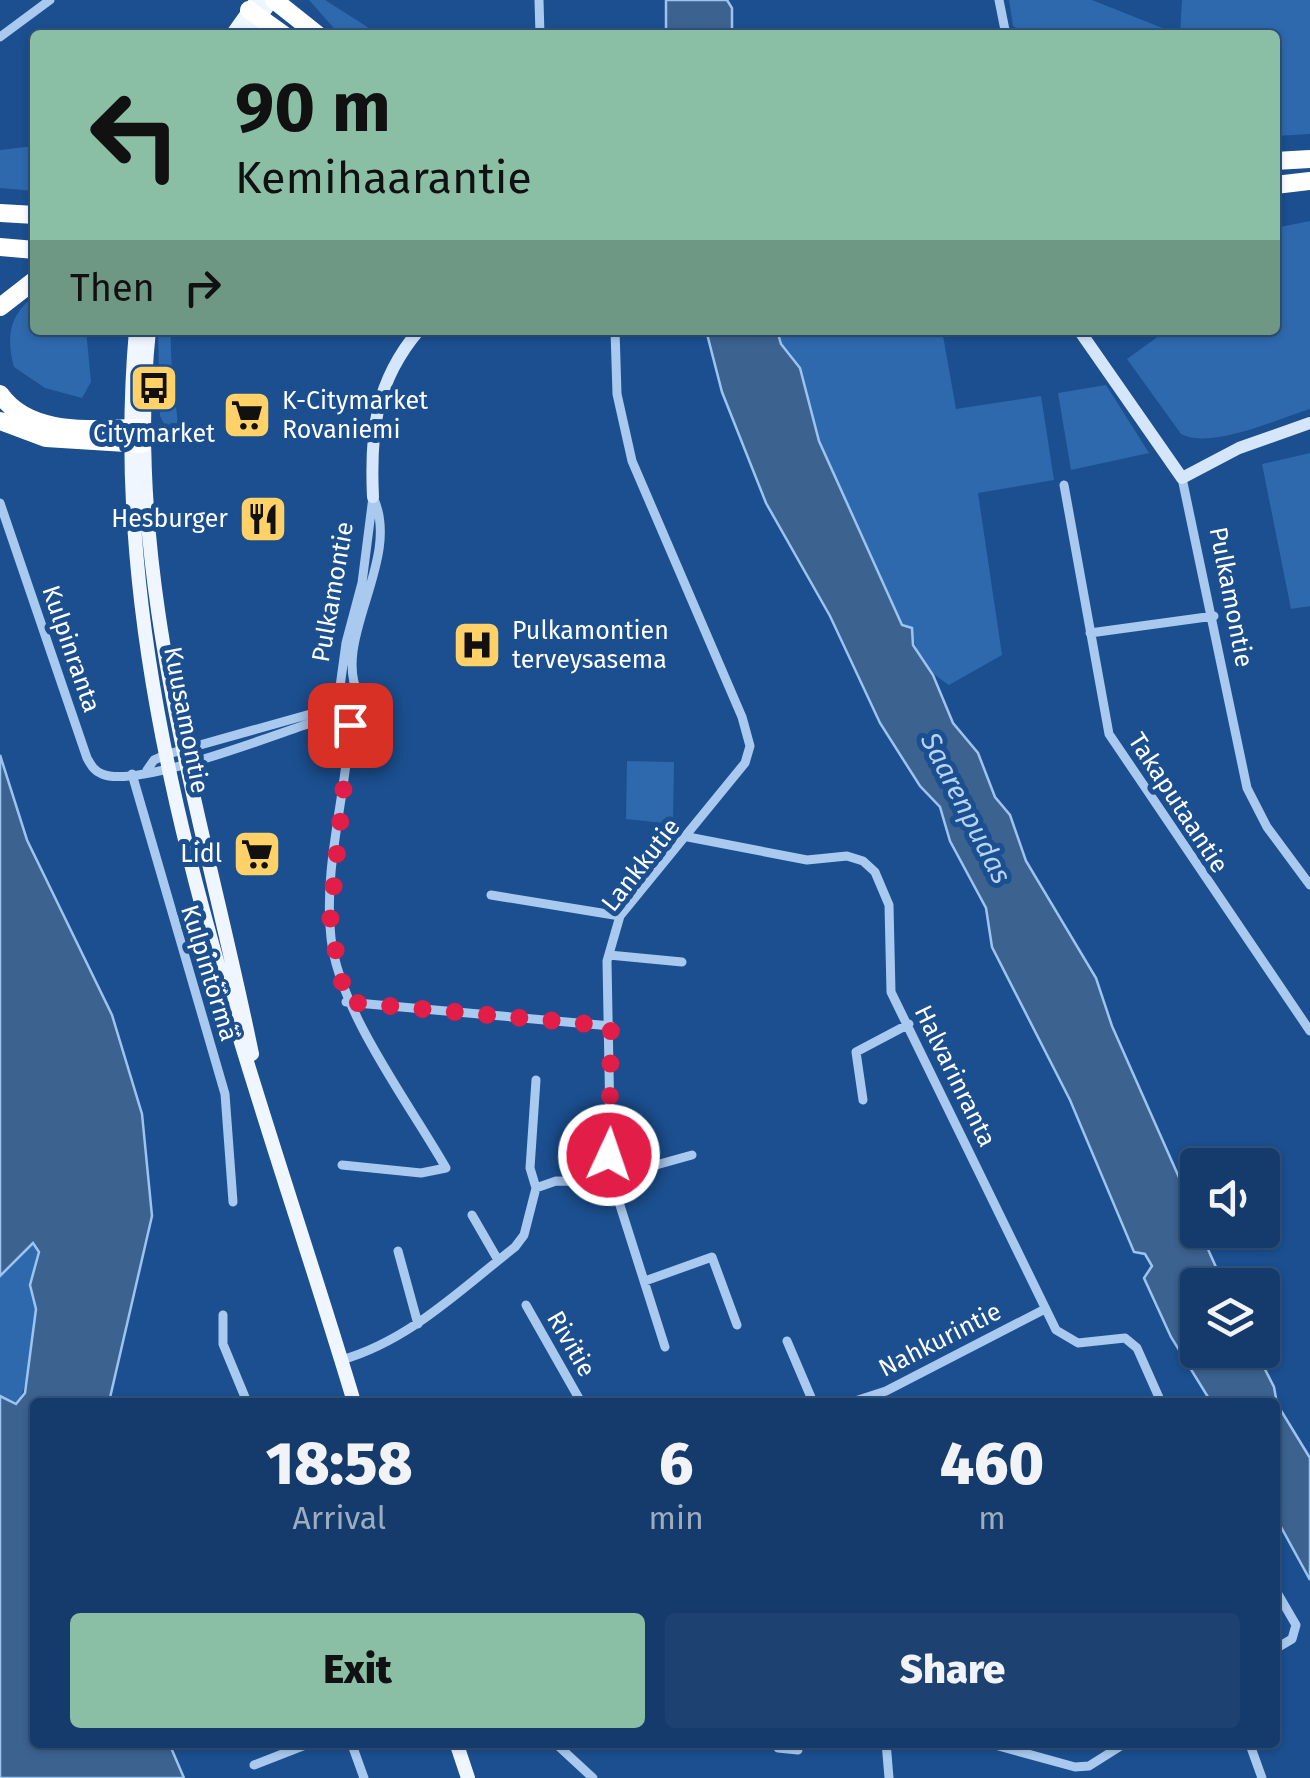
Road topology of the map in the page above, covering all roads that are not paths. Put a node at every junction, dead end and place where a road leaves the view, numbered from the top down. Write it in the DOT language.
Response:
graph roads {
  1 [pos="50,0"];
  2 [pos="273,0"];
  3 [pos="539,0"];
  4 [pos="1000,0"];
  5 [pos="255,9"];
  6 [pos="236,30"];
  7 [pos="278,30"];
  8 [pos="312,30"];
  9 [pos="540,30"];
  10 [pos="1005,30"];
  11 [pos="0,37"];
  12 [pos="1310,159"];
  13 [pos="1280,161"];
  14 [pos="1310,180"];
  15 [pos="1280,185"];
  16 [pos="0,213"];
  17 [pos="30,215"];
  18 [pos="0,248"];
  19 [pos="30,250"];
  20 [pos="30,279"];
  21 [pos="30,282"];
  22 [pos="0,284"];
  23 [pos="0,306"];
  24 [pos="136,335"];
  25 [pos="148,335"];
  26 [pos="414,335"];
  27 [pos="615,335"];
  28 [pos="1082,335"];
  29 [pos="0,394"];
  30 [pos="0,422"];
  31 [pos="1310,424"];
  32 [pos="136,436"];
  33 [pos="1182,478"];
  34 [pos="1064,485"];
  35 [pos="373,497"];
  36 [pos="0,503"];
  37 [pos="1214,616"];
  38 [pos="1090,633"];
  39 [pos="359,696"];
  40 [pos="336,698"];
  41 [pos="338,721"];
  42 [pos="350,725"];
  43 [pos="175,752"];
  44 [pos="187,766"];
  45 [pos="147,770"];
  46 [pos="171,770"];
  47 [pos="132,774"];
  48 [pos="688,836"];
  49 [pos="1310,885"];
  50 [pos="492,895"];
  51 [pos="620,916"];
  52 [pos="609,955"];
  53 [pos="682,962"];
  54 [pos="346,1002"];
  55 [pos="908,1024"];
  56 [pos="611,1026"];
  57 [pos="1310,1030"];
  58 [pos="536,1080"];
  59 [pos="864,1100"];
  60 [pos="263,1109"];
  61 [pos="692,1155"];
  62 [pos="342,1165"];
  63 [pos="612,1177"];
  64 [pos="536,1188"];
  65 [pos="233,1202"];
  66 [pos="472,1215"];
  67 [pos="398,1251"];
  68 [pos="498,1260"];
  69 [pos="644,1281"];
  70 [pos="526,1305"];
  71 [pos="1046,1309"];
  72 [pos="223,1314"];
  73 [pos="418,1324"];
  74 [pos="737,1325"];
  75 [pos="788,1341"];
  76 [pos="665,1347"];
  77 [pos="341,1360"];
  78 [pos="245,1398"];
  79 [pos="353,1398"];
  80 [pos="579,1398"];
  81 [pos="811,1398"];
  82 [pos="864,1398"];
  83 [pos="1159,1398"];
  84 [pos="1280,1598"];
  85 [pos="1280,1646"];
  86 [pos="298,1748"];
  87 [pos="354,1748"];
  88 [pos="458,1748"];
  89 [pos="560,1748"];
  90 [pos="778,1748"];
  91 [pos="886,1748"];
  92 [pos="1006,1748"];
  93 [pos="1118,1748"];
  94 [pos="1251,1748"];
  95 [pos="798,1750"];
  96 [pos="254,1765"];
  97 [pos="364,1778"];
  98 [pos="468,1778"];
  99 [pos="593,1778"];
  100 [pos="889,1778"];
  101 [pos="1262,1778"];
  1 -- 11 [label="street"];
  2 -- 5 [label="main road"];
  2 -- 8 [label="highway"];
  3 -- 9 [label="street"];
  4 -- 10 [label="street"];
  5 -- 6 [label="main road"];
  5 -- 7 [label="highway"];
  12 -- 13 [label="highway"];
  14 -- 15 [label="highway"];
  16 -- 17 [label="highway"];
  18 -- 19 [label="highway"];
  20 -- 22 [label="highway"];
  21 -- 23 [label="highway"];
  24 -- 32 [label="main road, Kuusamontie"];
  25 -- 32 [label="main road, Kuusamontie"];
  26 -- 35 [label="street, Pulkamontie"];
  27 -- 48 [label="street, Lankkutie"];
  28 -- 33 [label="street, Pulkamontie"];
  29 -- 32 [label="highway"];
  30 -- 32 [label="highway"];
  31 -- 33 [label="street"];
  32 -- 43 [label="main road, Kuusamontie"];
  33 -- 37 [label="street, Pulkamontie"];
  34 -- 38 [label="street, Takaputaantie"];
  35 -- 39 [label="street, Pulkamontie"];
  35 -- 40 [label="street, Pulkamontie"];
  36 -- 47 [label="street, Kulpinranta"];
  37 -- 38 [label="street"];
  37 -- 49 [label="street, Pulkamontie"];
  38 -- 57 [label="street, Takaputaantie"];
  39 -- 40 [label="street"];
  39 -- 42 [label="street"];
  40 -- 41 [label="street"];
  40 -- 43 [label="street"];
  41 -- 42 [label="street"];
  41 -- 44 [label="street"];
  42 -- 54 [label="street"];
  43 -- 44 [label="main road, Kuusamontie"];
  43 -- 45 [label="street"];
  43 -- 46 [label="main road, Kuusamontie"];
  44 -- 46 [label="street"];
  44 -- 60 [label="main road, Kuusamontie"];
  45 -- 46 [label="street"];
  45 -- 47 [label="street"];
  46 -- 60 [label="main road, Kuusamontie"];
  47 -- 65 [label="street, Kulpintörmä"];
  48 -- 51 [label="street, Lankkutie"];
  48 -- 55 [label="street, Halvarinranta"];
  50 -- 51 [label="street"];
  51 -- 52 [label="street, Lankkutie"];
  52 -- 53 [label="street"];
  52 -- 56 [label="street, Lankkutie"];
  54 -- 56 [label="street"];
  54 -- 62 [label="street"];
  55 -- 59 [label="street"];
  55 -- 71 [label="street, Halvarinranta"];
  56 -- 63 [label="street, Lankkutie"];
  58 -- 64 [label="street"];
  60 -- 77 [label="main road, Kuusamontie"];
  61 -- 63 [label="street"];
  63 -- 64 [label="street"];
  63 -- 69 [label="street, Lankkutie"];
  64 -- 68 [label="street"];
  66 -- 68 [label="street"];
  67 -- 73 [label="street"];
  68 -- 73 [label="street"];
  69 -- 74 [label="street"];
  69 -- 76 [label="street, Lankkutie"];
  70 -- 80 [label="street, Rivitie"];
  71 -- 82 [label="street, Nahkurintie"];
  71 -- 83 [label="street, Halvarinranta"];
  72 -- 78 [label="street"];
  73 -- 77 [label="street"];
  75 -- 81 [label="street"];
  77 -- 79 [label="main road, Kuusamontie"];
  84 -- 85 [label="street"];
  86 -- 96 [label="street"];
  87 -- 97 [label="street"];
  88 -- 98 [label="main road"];
  89 -- 99 [label="street"];
  90 -- 95 [label="street"];
  91 -- 100 [label="street"];
  92 -- 93 [label="street"];
  94 -- 101 [label="street"];
}
